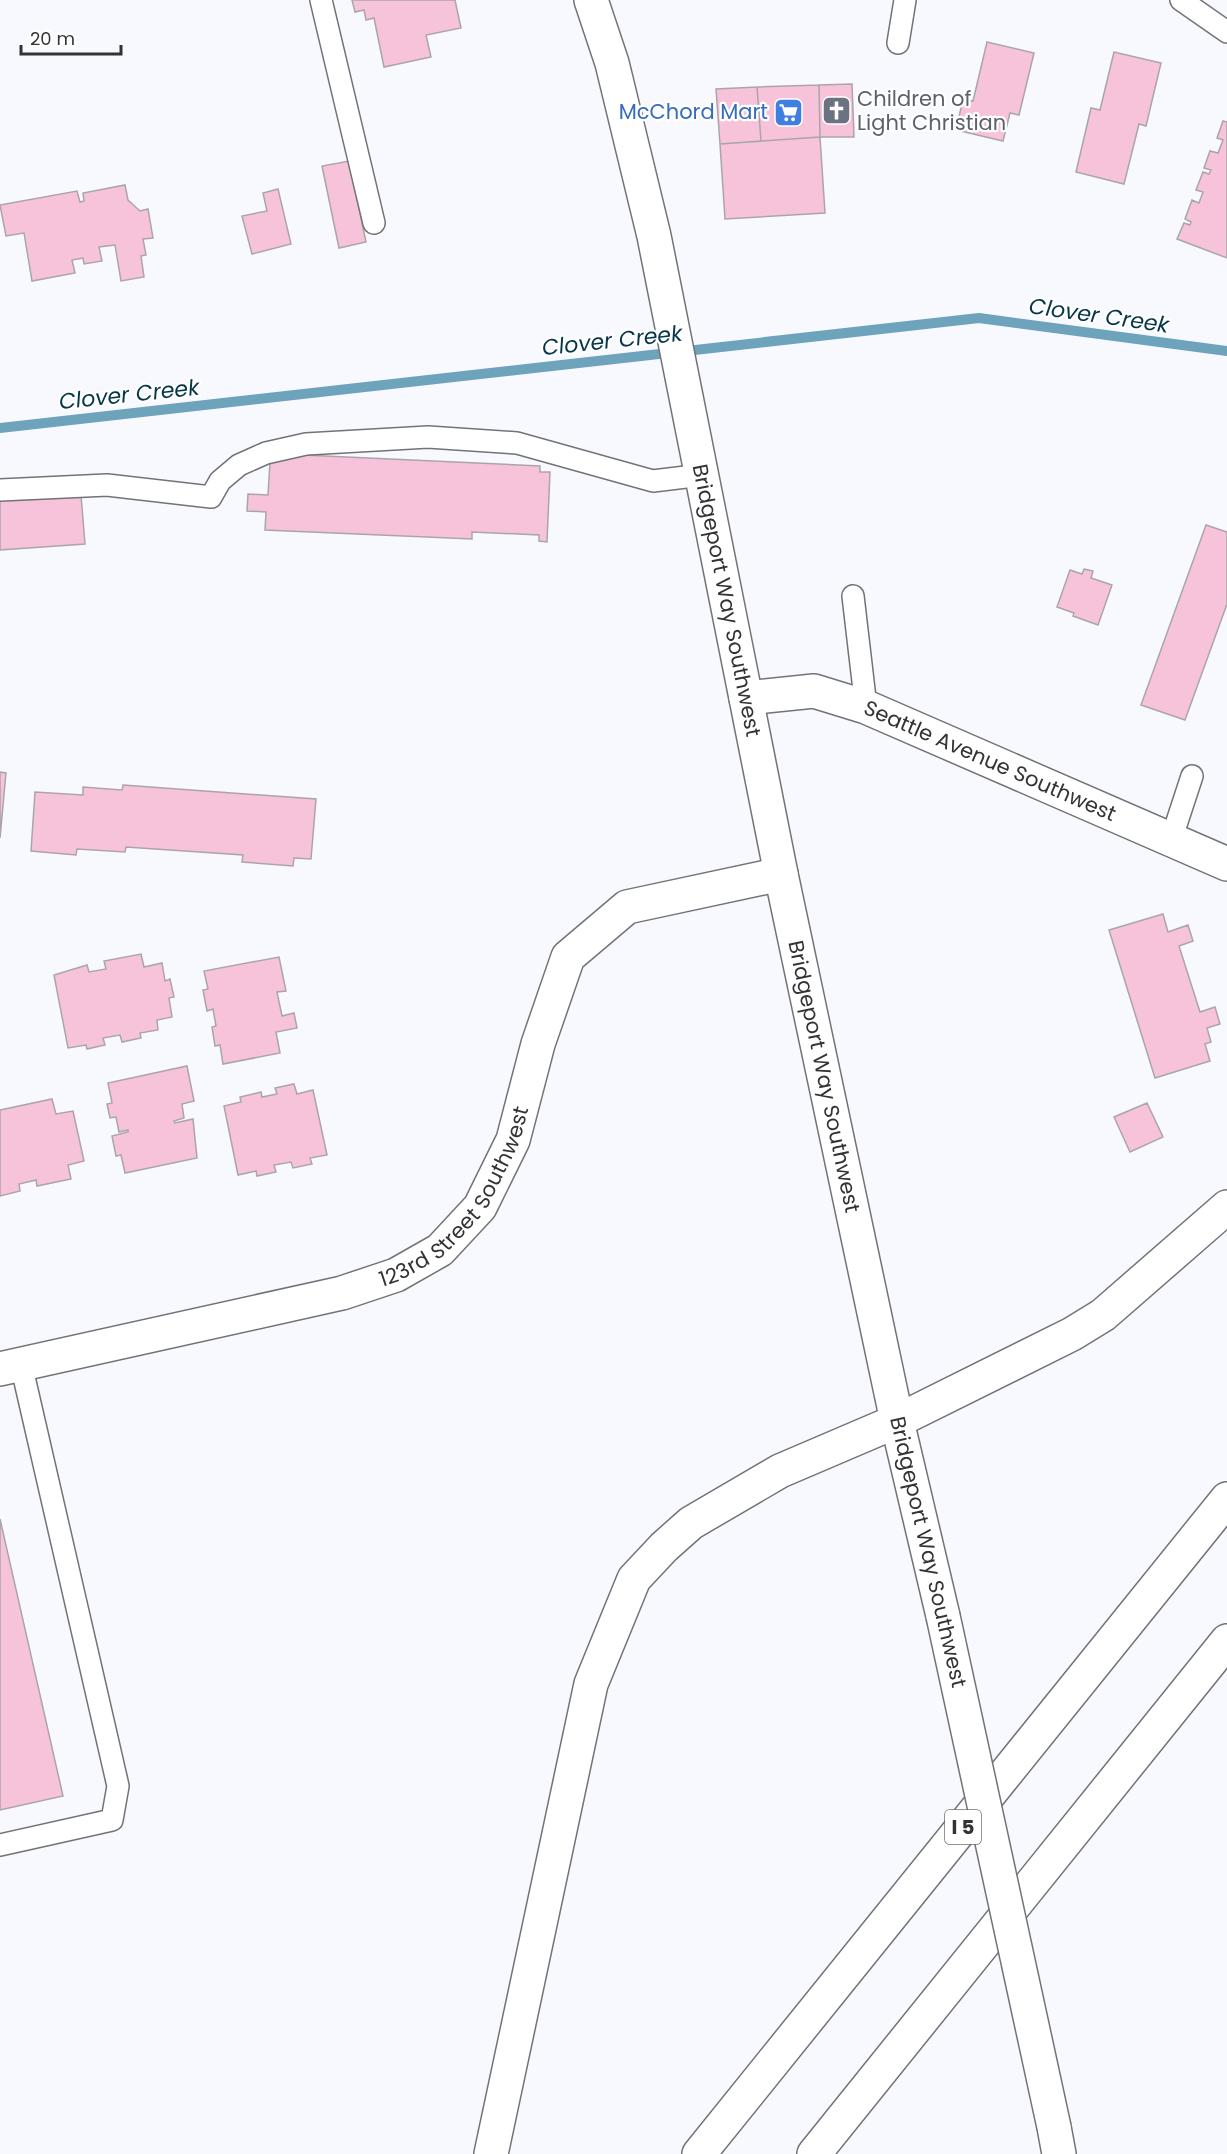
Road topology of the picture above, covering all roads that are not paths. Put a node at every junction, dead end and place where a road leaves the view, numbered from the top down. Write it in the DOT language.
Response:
graph roads {
  1 [pos="321,0"];
  2 [pos="591,0"];
  3 [pos="905,0"];
  4 [pos="1181,0"];
  5 [pos="1227,32"];
  6 [pos="898,43"];
  7 [pos="374,223"];
  8 [pos="702,475"];
  9 [pos="0,490"];
  10 [pos="853,596"];
  11 [pos="746,698"];
  12 [pos="866,707"];
  13 [pos="1192,776"];
  14 [pos="1171,840"];
  15 [pos="1227,864"];
  16 [pos="781,874"];
  17 [pos="1227,1207"];
  18 [pos="11,1367"];
  19 [pos="897,1421"];
  20 [pos="1227,1499"];
  21 [pos="1227,1641"];
  22 [pos="0,1845"];
  23 [pos="1057,2140"];
  24 [pos="491,2154"];
  25 [pos="699,2154"];
  26 [pos="814,2154"];
  1 -- 7 [label="lane"];
  2 -- 8 [label="main road, Bridgeport Way Southwest"];
  3 -- 6 [label="lane"];
  4 -- 5 [label="lane"];
  8 -- 9 [label="lane"];
  8 -- 11 [label="main road, Bridgeport Way Southwest"];
  10 -- 12 [label="lane"];
  11 -- 12 [label="main road, Seattle Avenue Southwest"];
  11 -- 16 [label="main road, Bridgeport Way Southwest"];
  12 -- 14 [label="main road, Seattle Avenue Southwest"];
  13 -- 14 [label="lane"];
  14 -- 15 [label="main road, Seattle Avenue Southwest"];
  16 -- 18 [label="main road, 123rd Street Southwest"];
  16 -- 19 [label="main road, Bridgeport Way Southwest"];
  17 -- 19 [label="main road"];
  18 -- 22 [label="lane"];
  19 -- 23 [label="main road, Bridgeport Way Southwest, bridge"];
  19 -- 24 [label="main road"];
  20 -- 25 [label="main road, I 5"];
  21 -- 26 [label="main road"];
}
